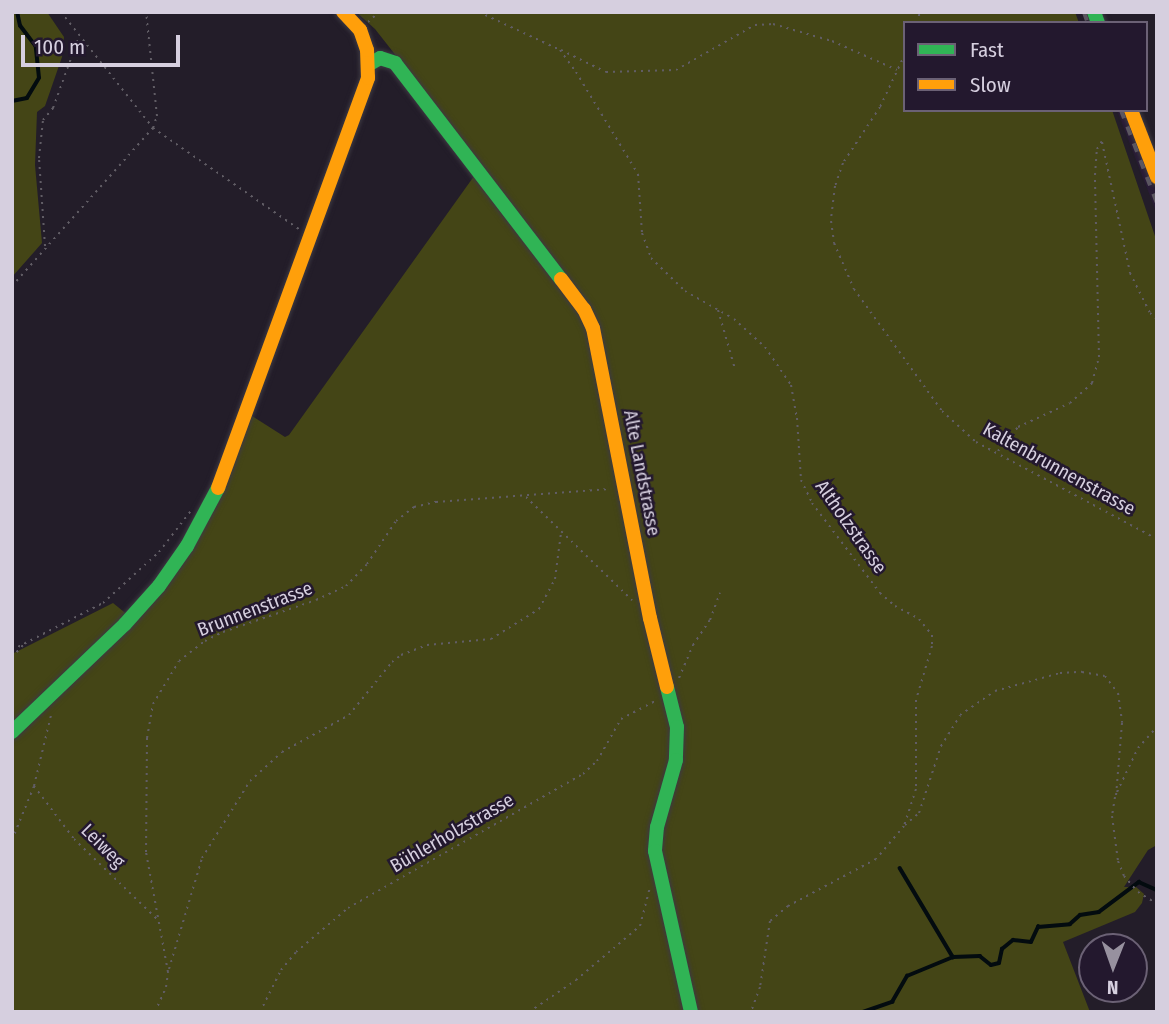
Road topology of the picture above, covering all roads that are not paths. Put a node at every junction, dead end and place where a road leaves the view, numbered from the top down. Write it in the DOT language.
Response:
graph roads {
  1 [pos="343,12"];
  2 [pos="368,65"];
  3 [pos="1132,112"];
  4 [pos="1157,177"];
  5 [pos="12,732"];
  6 [pos="691,1012"];
  1 -- 2 [label="street"];
  2 -- 5 [label="street"];
  2 -- 6 [label="street, Alte Landstrasse"];
  3 -- 4 [label="street"];
}
